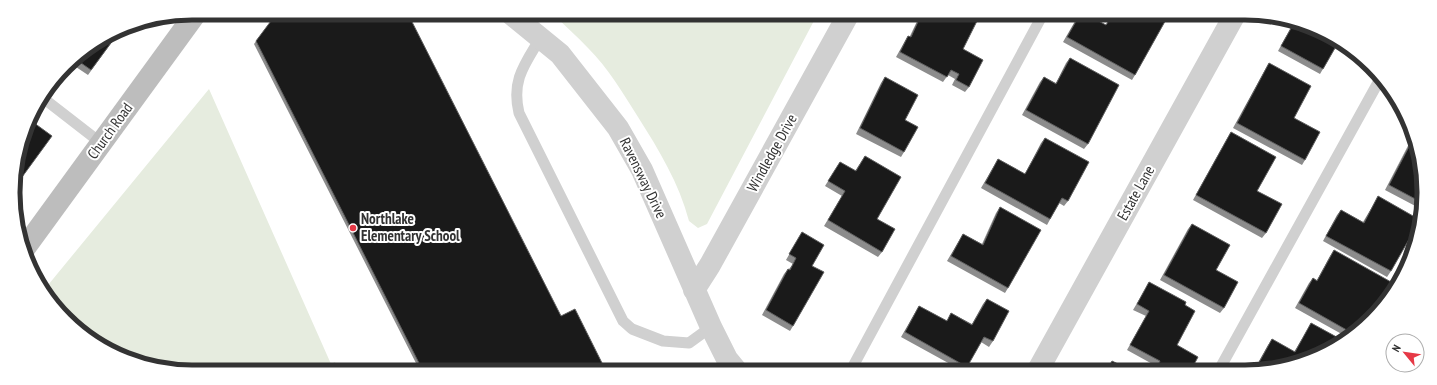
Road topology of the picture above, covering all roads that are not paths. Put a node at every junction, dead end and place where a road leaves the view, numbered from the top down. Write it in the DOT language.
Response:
graph roads {
  1 [pos="191,20"];
  2 [pos="519,20"];
  3 [pos="845,20"];
  4 [pos="1040,20"];
  5 [pos="1232,20"];
  6 [pos="541,37"];
  7 [pos="1378,83"];
  8 [pos="47,101"];
  9 [pos="101,143"];
  10 [pos="28,244"];
  11 [pos="694,290"];
  12 [pos="711,327"];
  13 [pos="732,365"];
  14 [pos="854,365"];
  15 [pos="1041,365"];
  16 [pos="1222,365"];
  1 -- 9 [label="street, Church Road"];
  2 -- 6 [label="street, Ravensway Drive"];
  3 -- 11 [label="street, Windledge Drive"];
  4 -- 14 [label="lane"];
  5 -- 15 [label="street, Estate Lane"];
  6 -- 11 [label="street, Ravensway Drive"];
  6 -- 12 [label="lane"];
  7 -- 16 [label="lane"];
  8 -- 9 [label="lane"];
  9 -- 10 [label="street, Church Road"];
  11 -- 12 [label="street, Ravensway Drive"];
  12 -- 13 [label="street, Ravensway Drive"];
}
